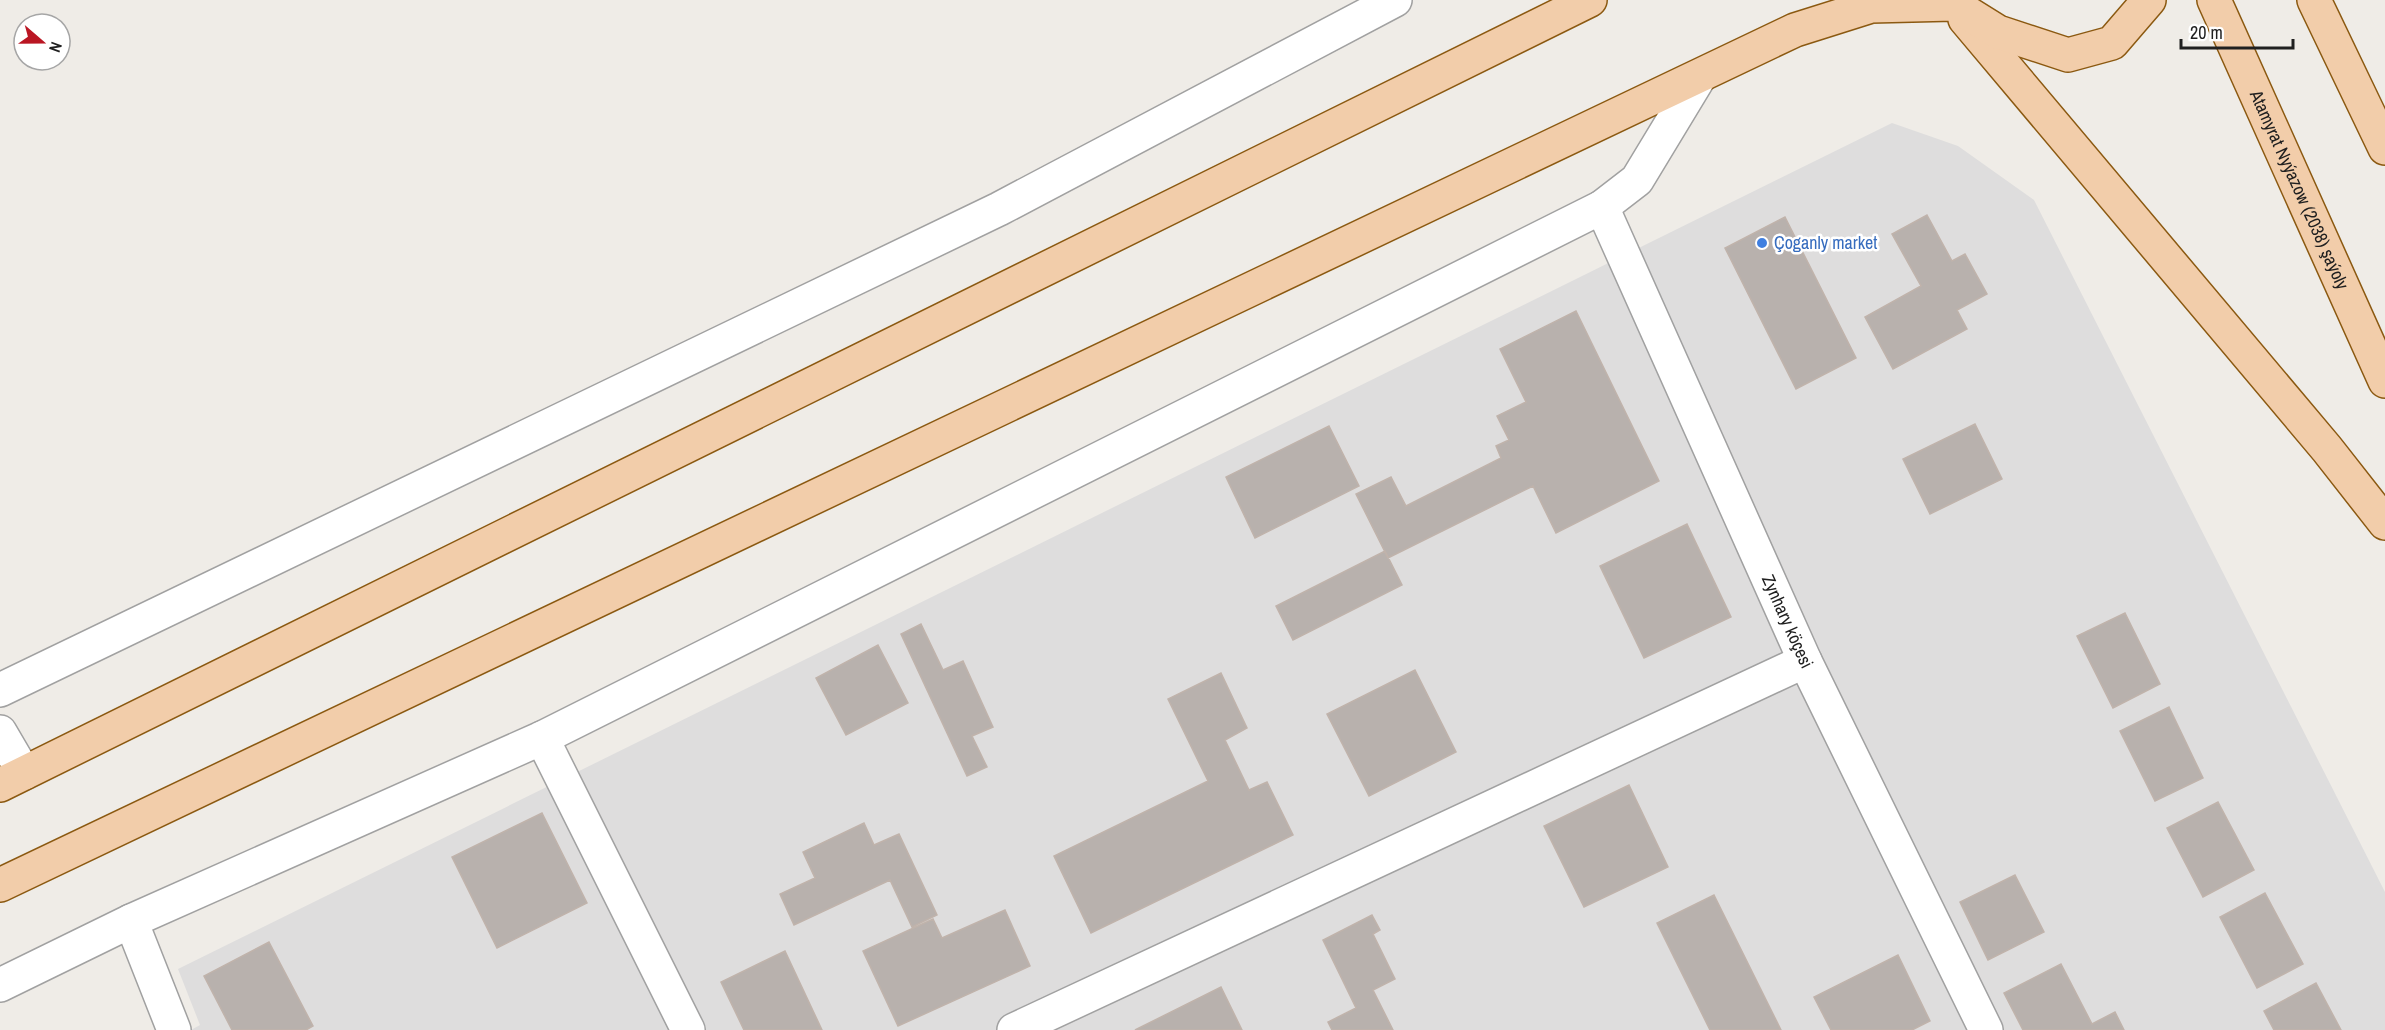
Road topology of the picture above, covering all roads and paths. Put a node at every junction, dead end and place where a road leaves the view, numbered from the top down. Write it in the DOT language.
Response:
graph roads {
  1 [pos="1395,0"];
  2 [pos="1590,0"];
  3 [pos="2149,0"];
  4 [pos="2214,0"];
  5 [pos="2314,0"];
  6 [pos="1952,2"];
  7 [pos="1700,76"];
  8 [pos="2385,148"];
  9 [pos="1602,207"];
  10 [pos="2385,381"];
  11 [pos="2385,522"];
  12 [pos="1805,661"];
  13 [pos="0,690"];
  14 [pos="0,732"];
  15 [pos="542,738"];
  16 [pos="12,779"];
  17 [pos="0,885"];
  18 [pos="131,921"];
  19 [pos="0,985"];
  20 [pos="165,1027"];
  21 [pos="688,1030"];
  22 [pos="1014,1030"];
  23 [pos="1986,1030"];
  1 -- 13 [label="street"];
  2 -- 16 [label="main road"];
  3 -- 6 [label="main road"];
  4 -- 10 [label="main road, Atamyrat Nyýazow (2038) şaýoly"];
  5 -- 8 [label="main road"];
  6 -- 7 [label="main road"];
  6 -- 11 [label="main road"];
  7 -- 9 [label="street"];
  7 -- 17 [label="main road"];
  9 -- 12 [label="street, Zynhary köçesi"];
  9 -- 15 [label="street"];
  12 -- 22 [label="street"];
  12 -- 23 [label="street, Zynhary köçesi"];
  14 -- 16 [label="street"];
  15 -- 18 [label="street"];
  15 -- 21 [label="street"];
  18 -- 19 [label="street"];
  18 -- 20 [label="street"];
}
